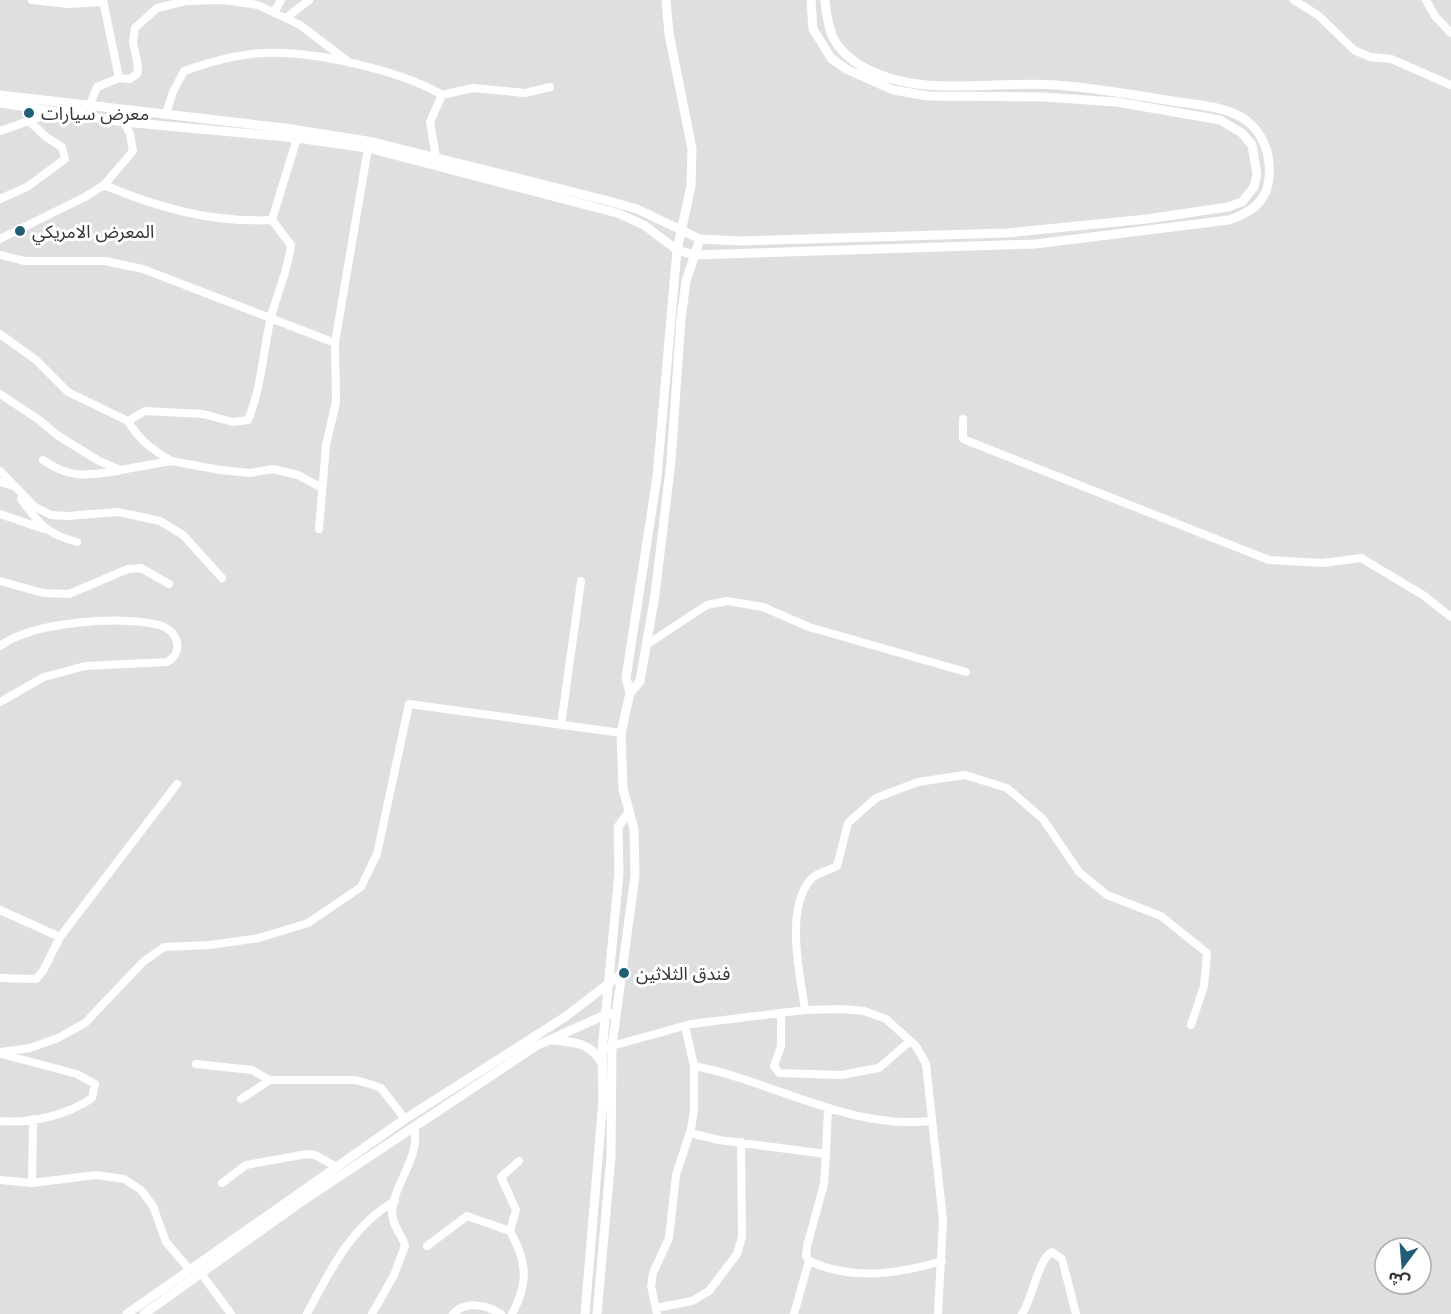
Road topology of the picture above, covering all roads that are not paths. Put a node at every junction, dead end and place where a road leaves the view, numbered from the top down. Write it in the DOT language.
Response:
graph roads {
  1 [pos="32,0"];
  2 [pos="281,0"];
  3 [pos="309,0"];
  4 [pos="666,0"];
  5 [pos="811,0"];
  6 [pos="825,0"];
  7 [pos="1294,0"];
  8 [pos="1426,0"];
  9 [pos="103,1"];
  10 [pos="242,2"];
  11 [pos="274,13"];
  12 [pos="286,18"];
  13 [pos="1451,33"];
  14 [pos="352,65"];
  15 [pos="119,78"];
  16 [pos="1451,85"];
  17 [pos="550,87"];
  18 [pos="0,94"];
  19 [pos="442,95"];
  20 [pos="0,103"];
  21 [pos="88,106"];
  22 [pos="52,113"];
  23 [pos="166,114"];
  24 [pos="29,121"];
  25 [pos="124,122"];
  26 [pos="0,131"];
  27 [pos="297,138"];
  28 [pos="368,148"];
  29 [pos="436,160"];
  30 [pos="104,185"];
  31 [pos="0,199"];
  32 [pos="272,220"];
  33 [pos="681,231"];
  34 [pos="0,239"];
  35 [pos="700,239"];
  36 [pos="677,250"];
  37 [pos="0,255"];
  38 [pos="694,255"];
  39 [pos="270,320"];
  40 [pos="0,334"];
  41 [pos="335,344"];
  42 [pos="0,394"];
  43 [pos="963,419"];
  44 [pos="128,421"];
  45 [pos="43,460"];
  46 [pos="171,461"];
  47 [pos="120,470"];
  48 [pos="0,471"];
  49 [pos="0,483"];
  50 [pos="12,485"];
  51 [pos="322,488"];
  52 [pos="0,514"];
  53 [pos="44,529"];
  54 [pos="319,529"];
  55 [pos="77,542"];
  56 [pos="222,578"];
  57 [pos="0,581"];
  58 [pos="581,581"];
  59 [pos="169,584"];
  60 [pos="1451,617"];
  61 [pos="646,645"];
  62 [pos="0,646"];
  63 [pos="966,672"];
  64 [pos="630,693"];
  65 [pos="0,702"];
  66 [pos="561,725"];
  67 [pos="621,733"];
  68 [pos="177,784"];
  69 [pos="628,813"];
  70 [pos="0,910"];
  71 [pos="60,937"];
  72 [pos="621,974"];
  73 [pos="0,978"];
  74 [pos="609,980"];
  75 [pos="805,1010"];
  76 [pos="781,1013"];
  77 [pos="611,1014"];
  78 [pos="1191,1025"];
  79 [pos="685,1026"];
  80 [pos="549,1039"];
  81 [pos="910,1041"];
  82 [pos="612,1046"];
  83 [pos="602,1051"];
  84 [pos="0,1053"];
  85 [pos="196,1064"];
  86 [pos="602,1065"];
  87 [pos="694,1066"];
  88 [pos="270,1080"];
  89 [pos="241,1099"];
  90 [pos="828,1108"];
  91 [pos="33,1119"];
  92 [pos="405,1119"];
  93 [pos="0,1121"];
  94 [pos="931,1121"];
  95 [pos="414,1127"];
  96 [pos="690,1133"];
  97 [pos="741,1142"];
  98 [pos="826,1154"];
  99 [pos="519,1161"];
  100 [pos="335,1166"];
  101 [pos="0,1180"];
  102 [pos="32,1183"];
  103 [pos="222,1183"];
  104 [pos="394,1202"];
  105 [pos="510,1231"];
  106 [pos="427,1246"];
  107 [pos="809,1261"];
  108 [pos="942,1261"];
  109 [pos="189,1269"];
  110 [pos="200,1272"];
  111 [pos="656,1311"];
  112 [pos="127,1314"];
  113 [pos="144,1314"];
  114 [pos="231,1314"];
  115 [pos="307,1314"];
  116 [pos="372,1314"];
  117 [pos="453,1314"];
  118 [pos="501,1314"];
  119 [pos="512,1314"];
  120 [pos="585,1314"];
  121 [pos="597,1314"];
  122 [pos="794,1314"];
  123 [pos="938,1314"];
  124 [pos="1022,1314"];
  125 [pos="1076,1314"];
  1 -- 9 [label="street"];
  2 -- 11 [label="street"];
  3 -- 12 [label="street"];
  4 -- 33 [label="street"];
  5 -- 35 [label="street"];
  6 -- 38 [label="street"];
  7 -- 16 [label="street"];
  8 -- 13 [label="street"];
  9 -- 15 [label="street"];
  10 -- 11 [label="street"];
  10 -- 15 [label="street"];
  11 -- 12 [label="street"];
  12 -- 14 [label="street"];
  14 -- 19 [label="street"];
  14 -- 23 [label="street"];
  15 -- 21 [label="street"];
  17 -- 19 [label="street"];
  18 -- 21 [label="street"];
  19 -- 29 [label="street"];
  20 -- 22 [label="street"];
  21 -- 22 [label="street"];
  21 -- 23 [label="street"];
  22 -- 24 [label="street"];
  22 -- 25 [label="street"];
  23 -- 29 [label="street"];
  24 -- 26 [label="street"];
  24 -- 31 [label="street"];
  25 -- 27 [label="street"];
  25 -- 30 [label="street"];
  27 -- 28 [label="street"];
  27 -- 32 [label="street"];
  28 -- 29 [label="street"];
  28 -- 41 [label="street"];
  29 -- 33 [label="street"];
  29 -- 36 [label="street"];
  30 -- 32 [label="street"];
  30 -- 34 [label="street"];
  32 -- 39 [label="street"];
  33 -- 35 [label="street"];
  33 -- 36 [label="street"];
  35 -- 38 [label="street"];
  36 -- 38 [label="street"];
  36 -- 64 [label="street"];
  37 -- 39 [label="street"];
  38 -- 61 [label="street"];
  39 -- 41 [label="street"];
  39 -- 44 [label="street"];
  40 -- 44 [label="street"];
  41 -- 51 [label="street"];
  42 -- 47 [label="street"];
  43 -- 60 [label="street"];
  44 -- 46 [label="street"];
  45 -- 47 [label="street"];
  46 -- 47 [label="street"];
  46 -- 51 [label="street"];
  48 -- 50 [label="street"];
  49 -- 50 [label="street"];
  50 -- 53 [label="street"];
  50 -- 56 [label="street"];
  51 -- 54 [label="street"];
  52 -- 53 [label="street"];
  53 -- 55 [label="street"];
  57 -- 59 [label="street"];
  58 -- 66 [label="street"];
  61 -- 63 [label="street"];
  61 -- 64 [label="street"];
  62 -- 65 [label="street"];
  64 -- 67 [label="street"];
  66 -- 67 [label="street"];
  66 -- 84 [label="street"];
  67 -- 69 [label="street"];
  68 -- 71 [label="street"];
  69 -- 72 [label="street"];
  69 -- 74 [label="street"];
  70 -- 71 [label="street"];
  71 -- 73 [label="street"];
  72 -- 74 [label="street"];
  72 -- 77 [label="street"];
  74 -- 77 [label="street"];
  74 -- 92 [label="street"];
  75 -- 76 [label="street"];
  75 -- 78 [label="street"];
  75 -- 81 [label="street"];
  76 -- 79 [label="street"];
  76 -- 81 [label="street"];
  77 -- 80 [label="street"];
  77 -- 82 [label="street"];
  77 -- 83 [label="street"];
  79 -- 82 [label="street"];
  79 -- 87 [label="street"];
  80 -- 86 [label="street"];
  80 -- 95 [label="street"];
  81 -- 94 [label="street"];
  82 -- 83 [label="street"];
  82 -- 121 [label="street"];
  83 -- 86 [label="street"];
  84 -- 91 [label="street"];
  85 -- 88 [label="street"];
  86 -- 120 [label="street"];
  87 -- 90 [label="street"];
  87 -- 96 [label="street"];
  88 -- 89 [label="street"];
  88 -- 92 [label="street"];
  90 -- 94 [label="street"];
  90 -- 98 [label="street"];
  91 -- 93 [label="street"];
  91 -- 102 [label="street"];
  92 -- 100 [label="street"];
  94 -- 108 [label="street"];
  95 -- 104 [label="street"];
  95 -- 110 [label="street"];
  96 -- 97 [label="street"];
  96 -- 111 [label="street"];
  97 -- 98 [label="street"];
  97 -- 111 [label="street"];
  98 -- 107 [label="street"];
  99 -- 105 [label="street"];
  100 -- 103 [label="street"];
  100 -- 109 [label="street"];
  101 -- 102 [label="street"];
  102 -- 109 [label="street"];
  104 -- 115 [label="street"];
  104 -- 116 [label="street"];
  105 -- 106 [label="street"];
  105 -- 119 [label="street"];
  107 -- 108 [label="street"];
  107 -- 122 [label="street"];
  108 -- 123 [label="street"];
  109 -- 112 [label="street"];
  110 -- 113 [label="street"];
  110 -- 114 [label="street"];
  117 -- 118 [label="street"];
  124 -- 125 [label="street"];
}
